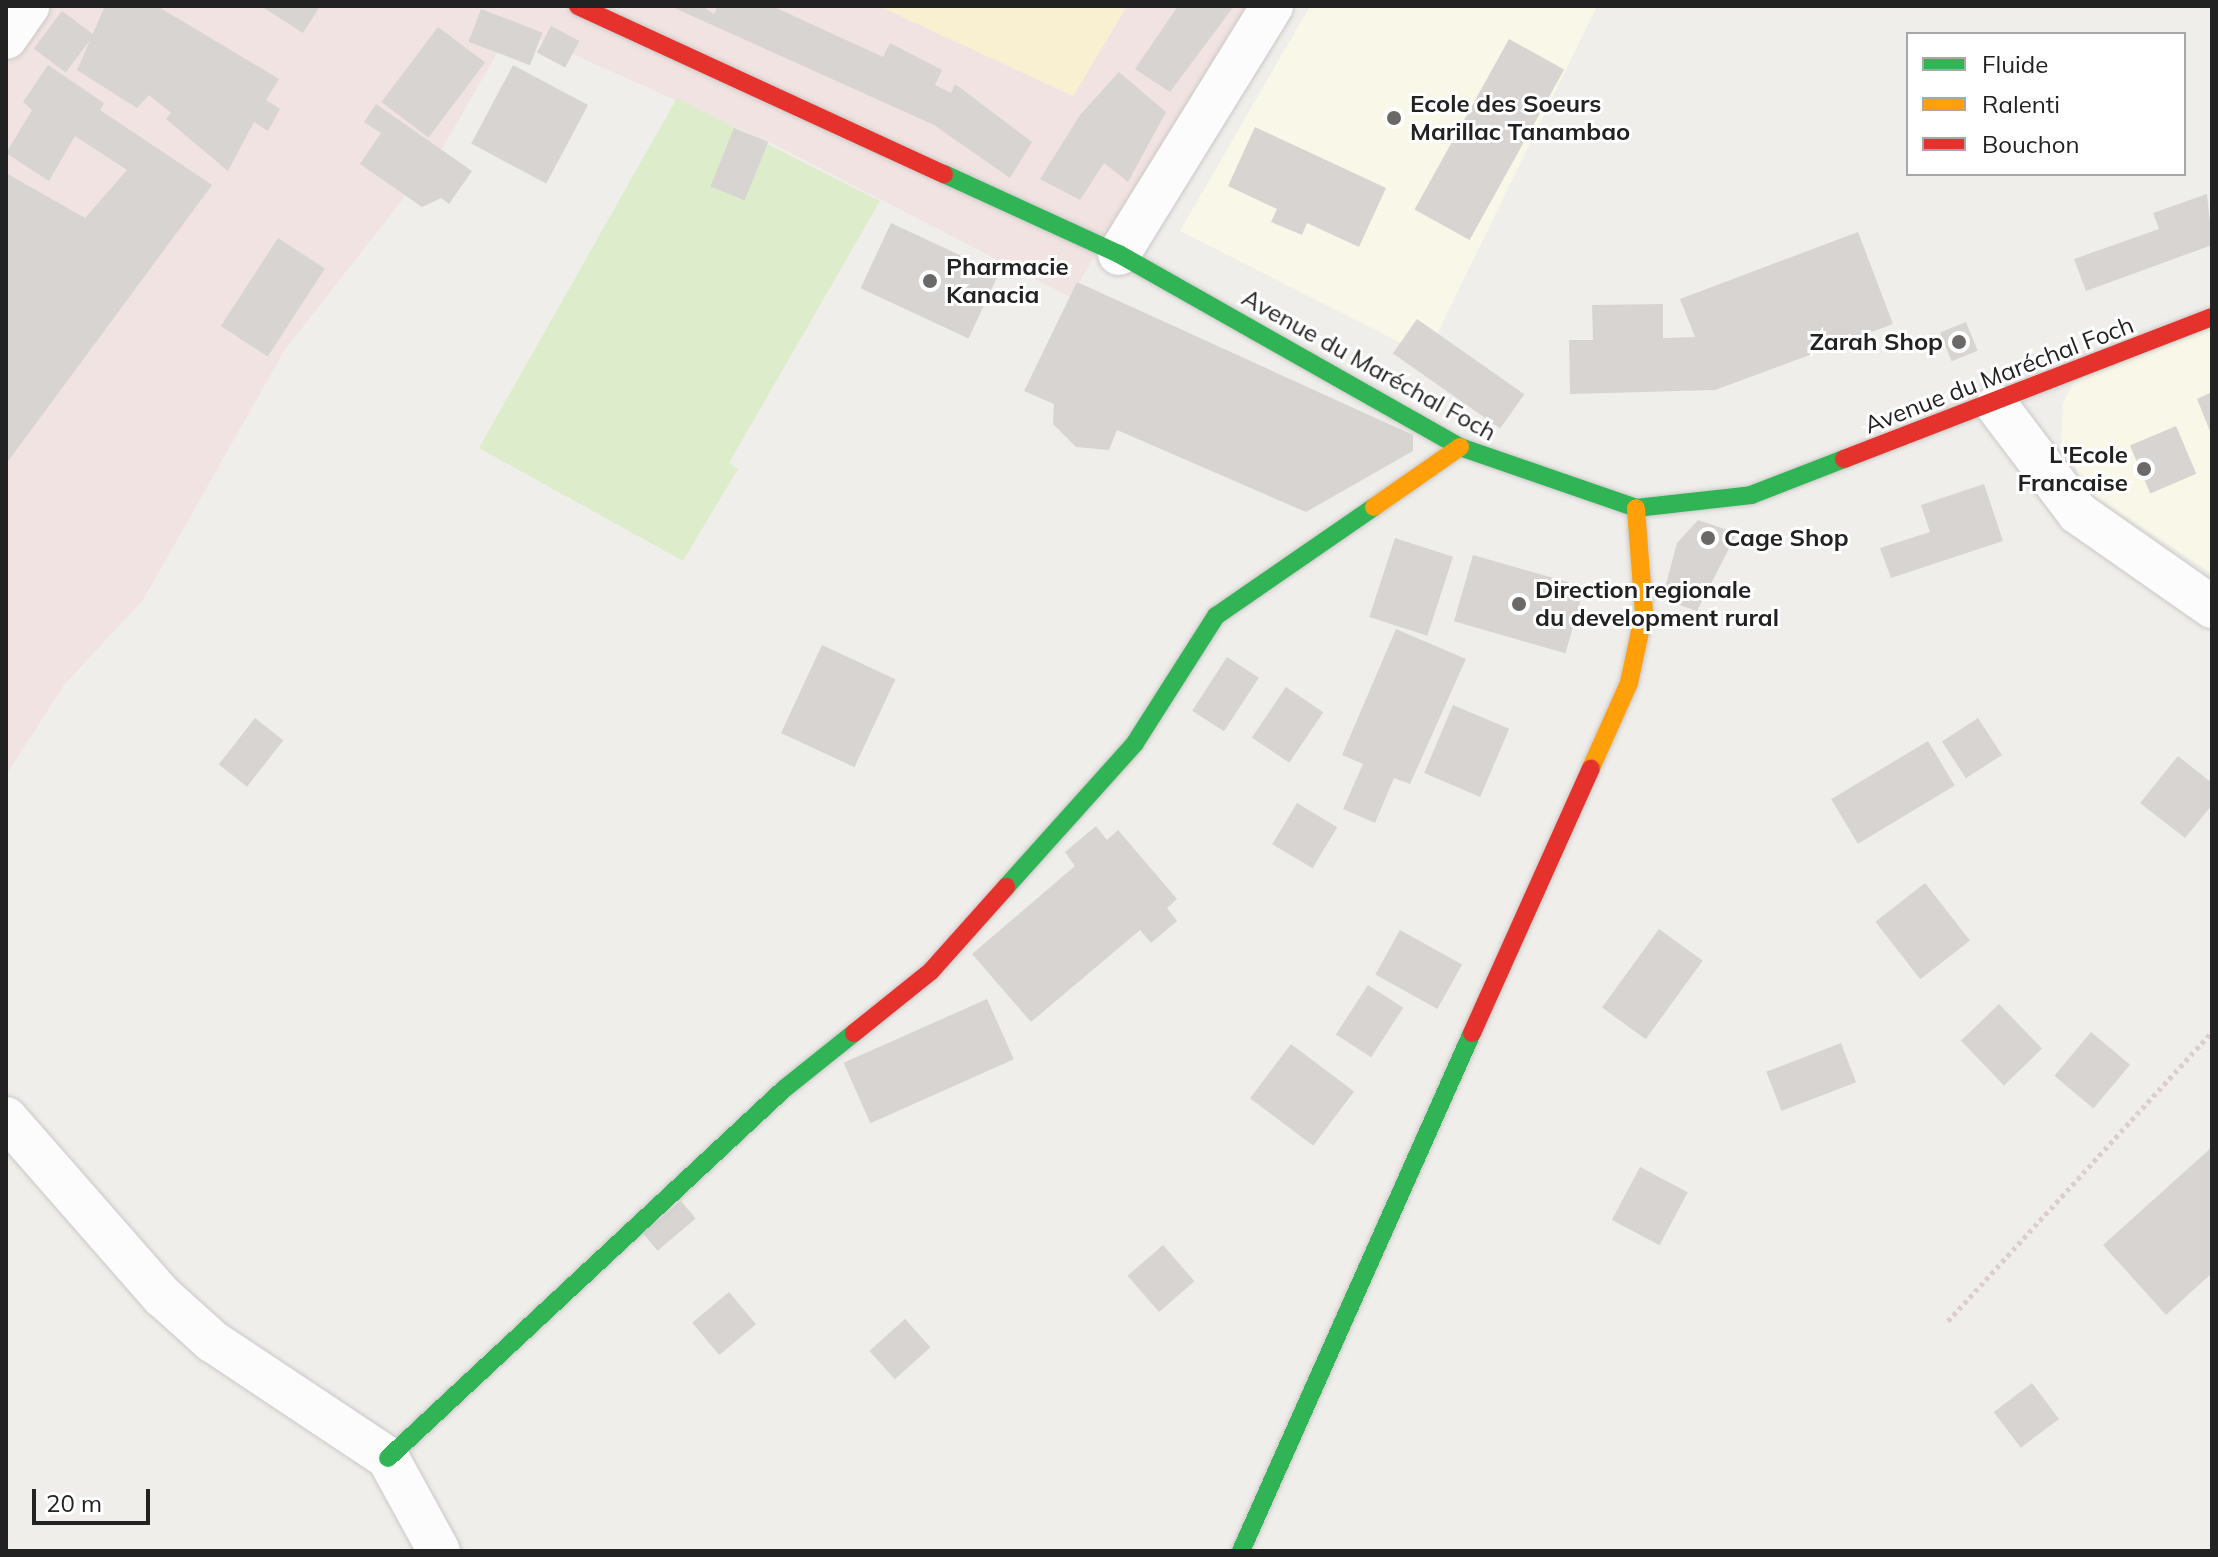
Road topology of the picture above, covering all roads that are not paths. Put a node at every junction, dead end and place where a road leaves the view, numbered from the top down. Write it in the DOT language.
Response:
graph roads {
  1 [pos="28,6"];
  2 [pos="578,6"];
  3 [pos="1272,6"];
  4 [pos="6,38"];
  5 [pos="1119,254"];
  6 [pos="2212,317"];
  7 [pos="1997,406"];
  8 [pos="1460,447"];
  9 [pos="1636,508"];
  10 [pos="2212,607"];
  11 [pos="9,1133"];
  12 [pos="388,1458"];
  13 [pos="439,1551"];
  14 [pos="1241,1551"];
  1 -- 4 [label="street"];
  2 -- 5 [label="street, Avenue du Maréchal Foch"];
  3 -- 5 [label="street"];
  5 -- 8 [label="street, Avenue du Maréchal Foch"];
  6 -- 7 [label="street, Avenue du Maréchal Foch"];
  7 -- 9 [label="street, Avenue du Maréchal Foch"];
  7 -- 10 [label="street"];
  8 -- 9 [label="street, Avenue du Maréchal Foch"];
  8 -- 12 [label="street"];
  9 -- 14 [label="street"];
  11 -- 12 [label="street"];
  12 -- 13 [label="street"];
}
